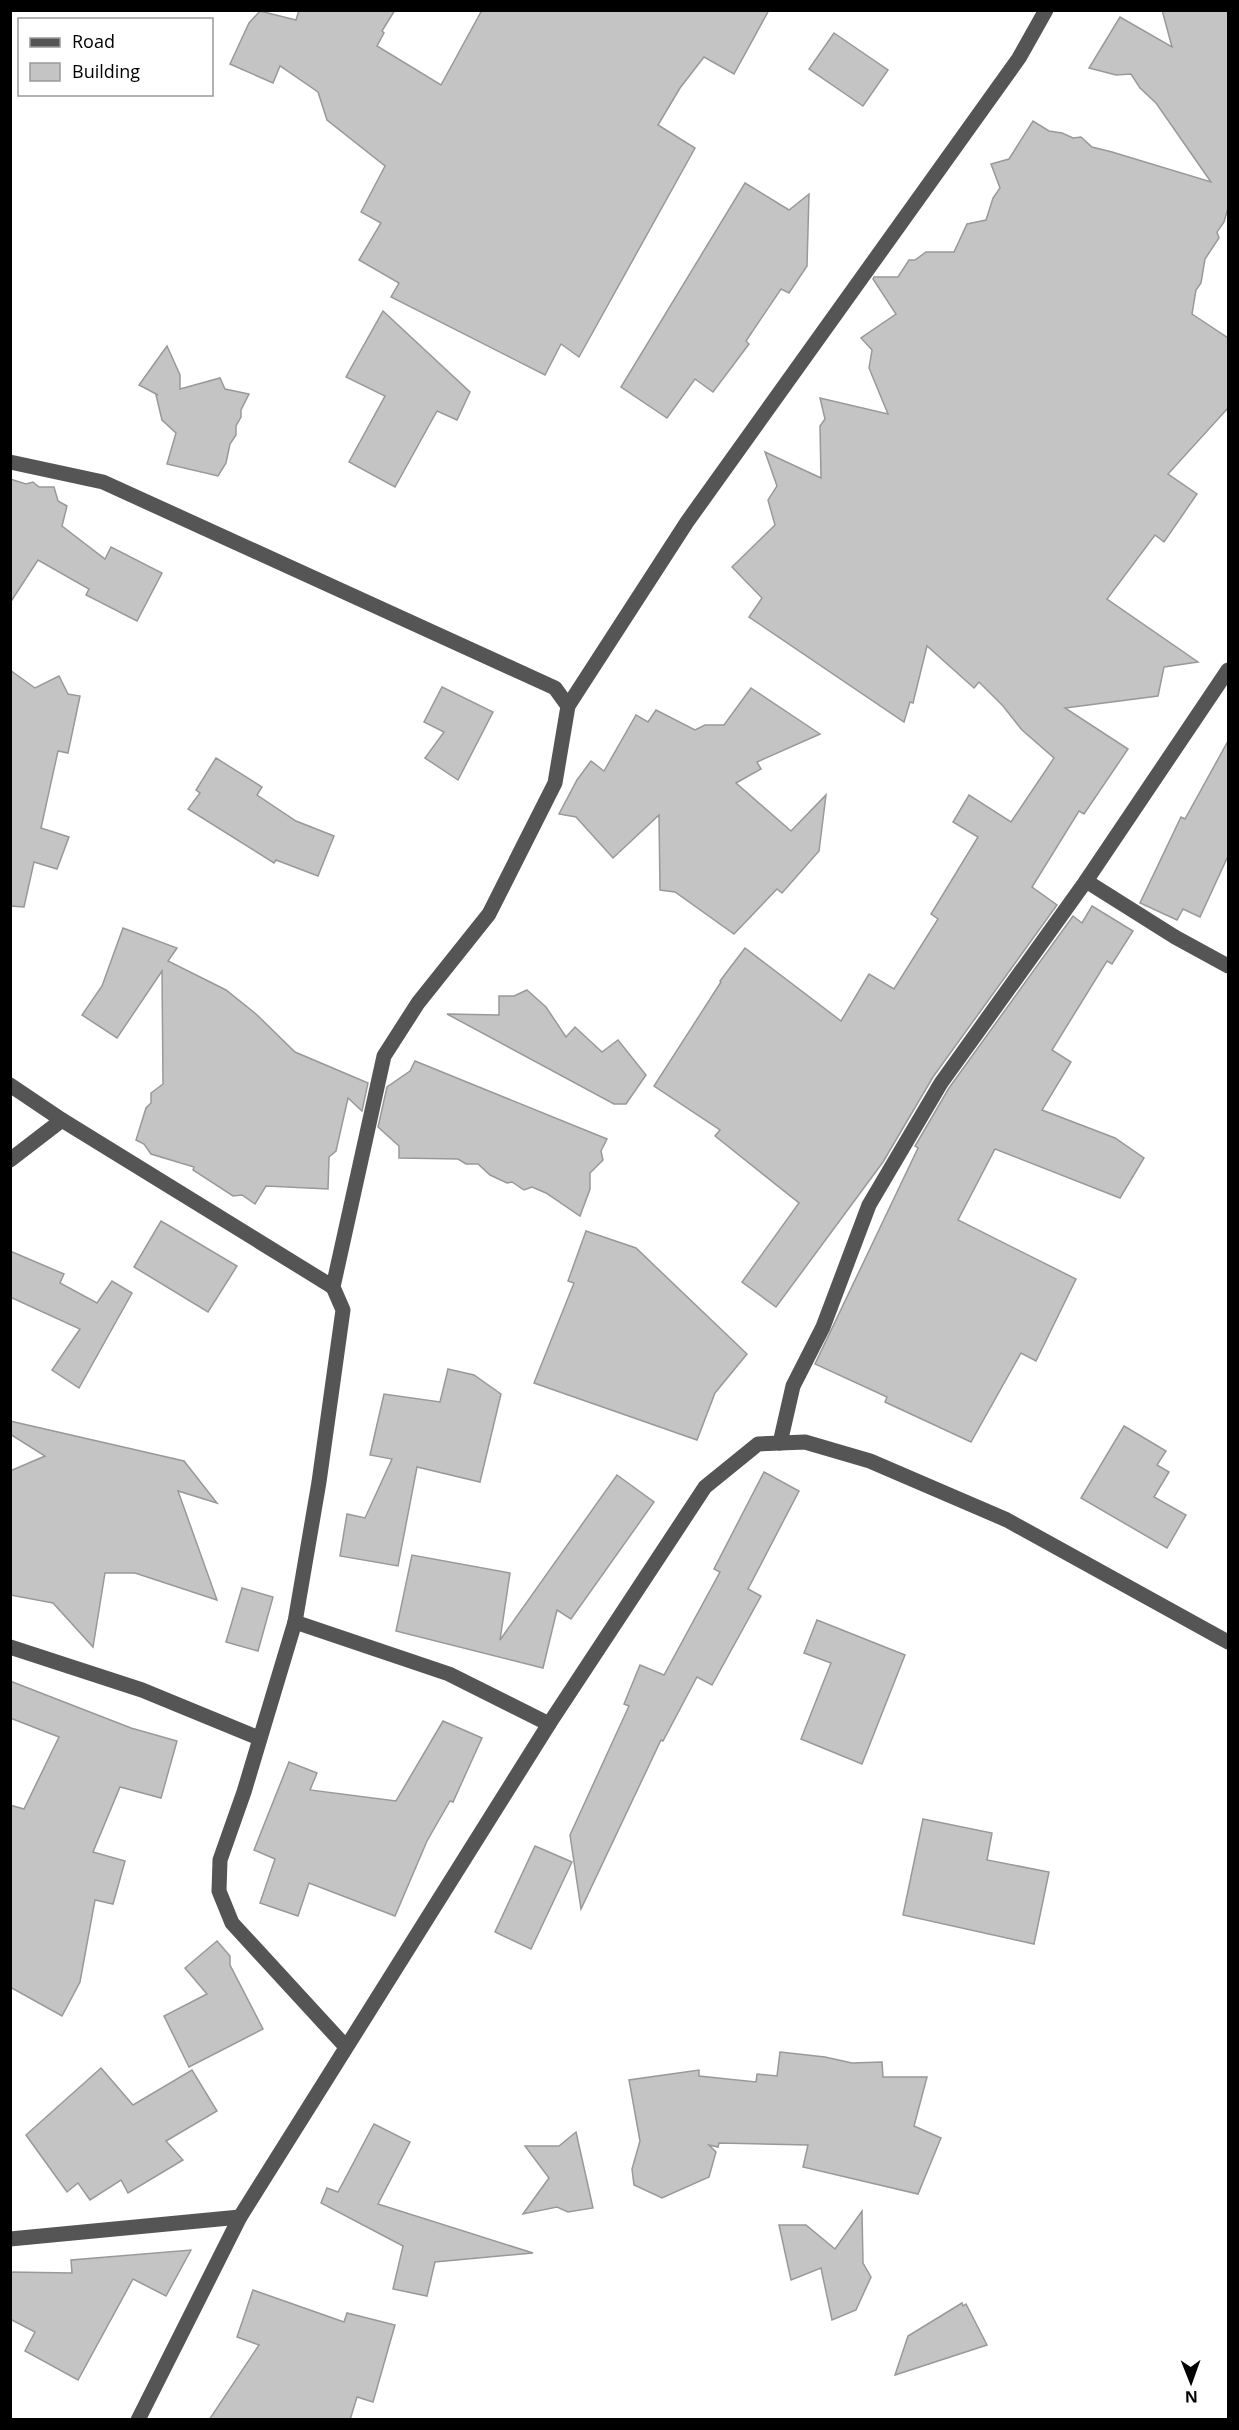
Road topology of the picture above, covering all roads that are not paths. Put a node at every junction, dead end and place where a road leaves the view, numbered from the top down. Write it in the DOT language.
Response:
graph roads {
  1 [pos="1046,10"];
  2 [pos="10,462"];
  3 [pos="1228,670"];
  4 [pos="568,706"];
  5 [pos="1086,881"];
  6 [pos="1228,966"];
  7 [pos="10,1085"];
  8 [pos="62,1120"];
  9 [pos="10,1160"];
  10 [pos="333,1287"];
  11 [pos="780,1443"];
  12 [pos="295,1622"];
  13 [pos="1228,1642"];
  14 [pos="10,1647"];
  15 [pos="549,1724"];
  16 [pos="259,1738"];
  17 [pos="346,2047"];
  18 [pos="240,2217"];
  19 [pos="10,2239"];
  20 [pos="138,2420"];
  1 -- 4 [label="street"];
  2 -- 4 [label="street"];
  3 -- 5 [label="street"];
  4 -- 10 [label="street"];
  5 -- 6 [label="street"];
  5 -- 11 [label="street"];
  7 -- 8 [label="street"];
  8 -- 9 [label="street"];
  8 -- 10 [label="street"];
  10 -- 12 [label="street"];
  11 -- 13 [label="street"];
  11 -- 15 [label="street"];
  12 -- 15 [label="street"];
  12 -- 16 [label="street"];
  14 -- 16 [label="street"];
  15 -- 17 [label="street"];
  16 -- 17 [label="street"];
  17 -- 18 [label="street"];
  18 -- 19 [label="street"];
  18 -- 20 [label="street"];
}
